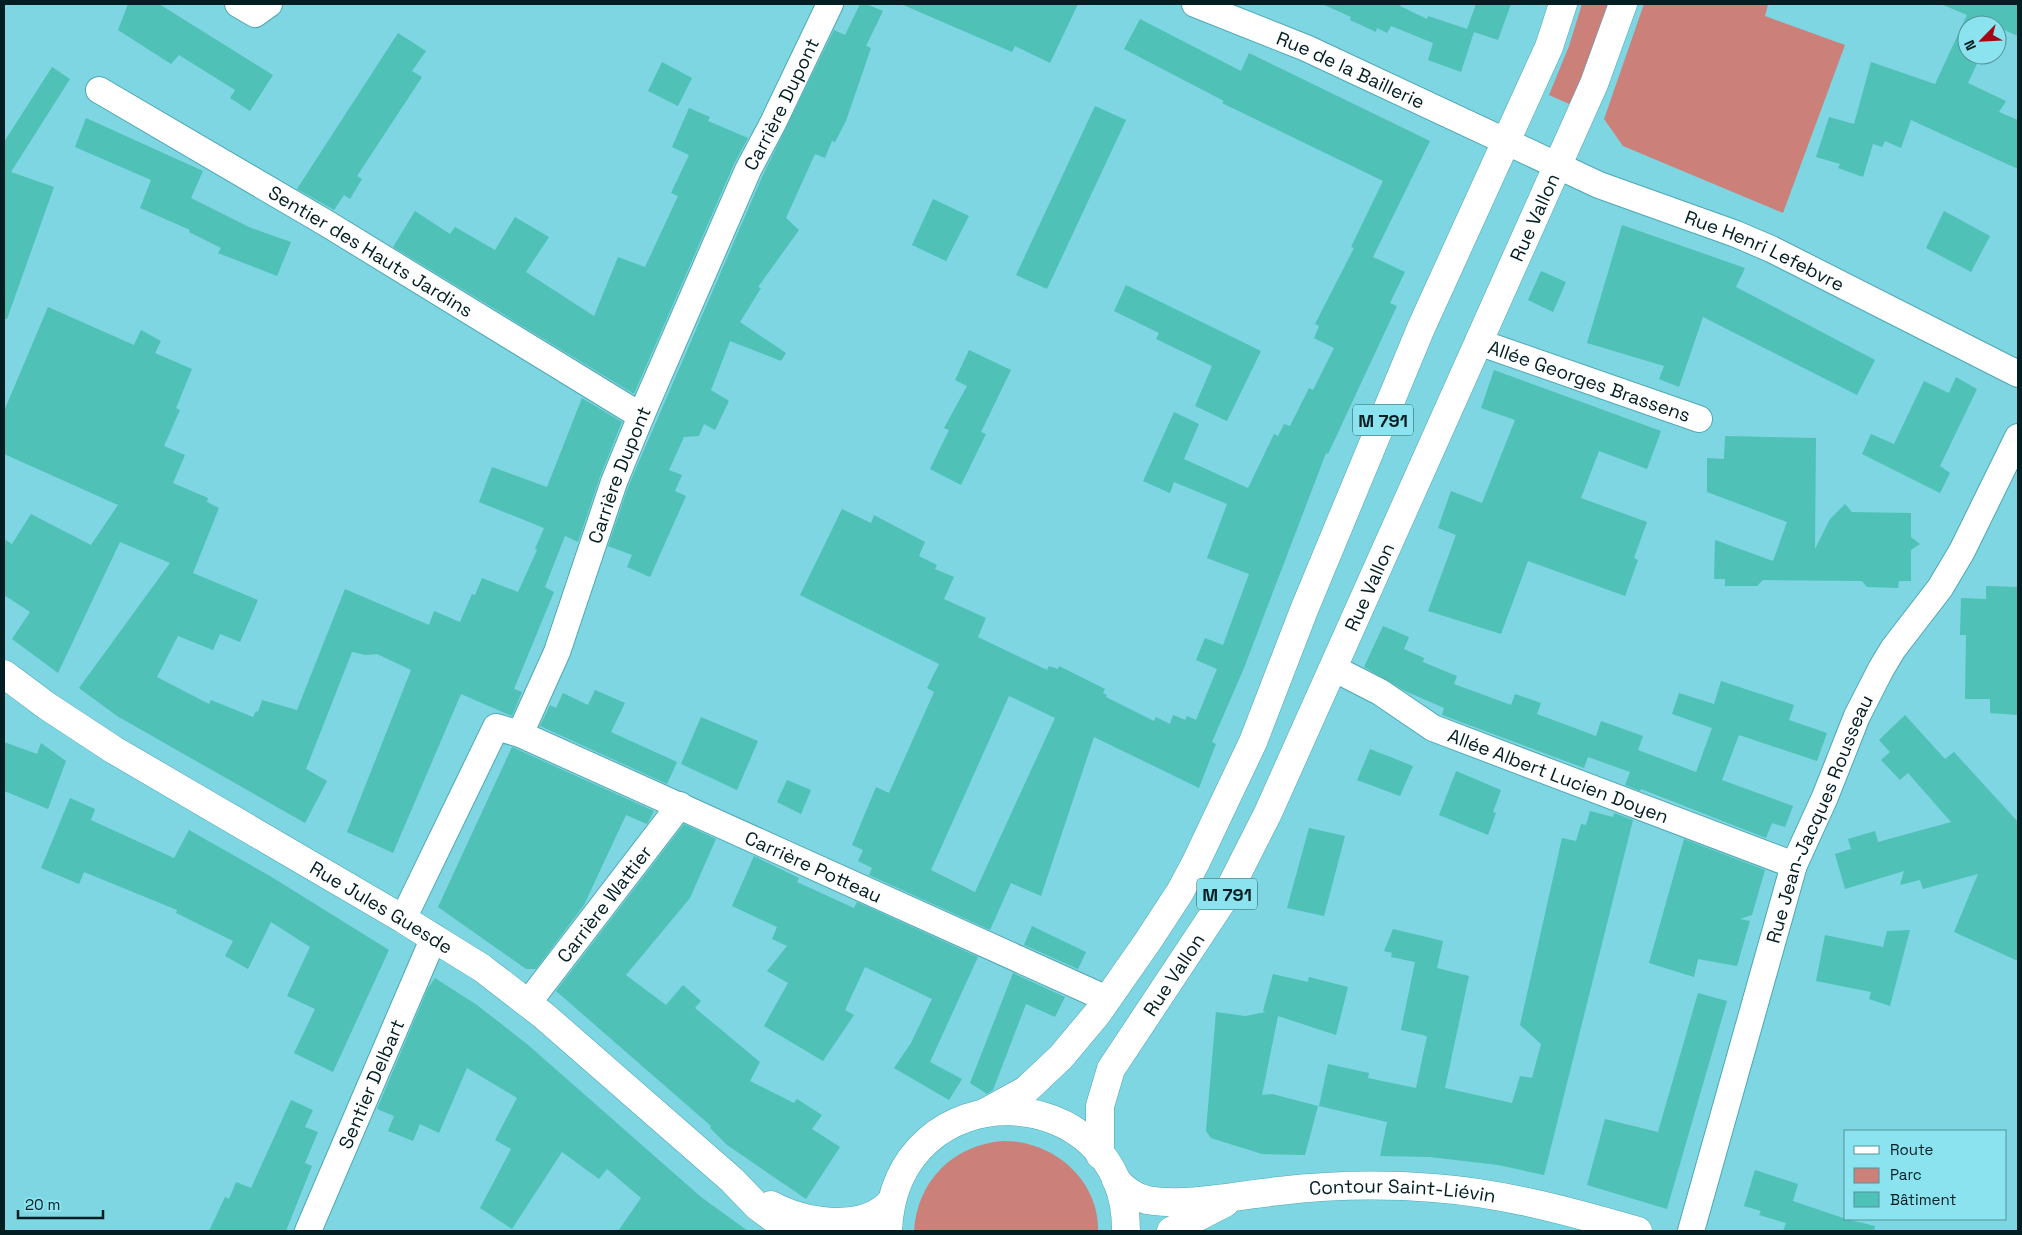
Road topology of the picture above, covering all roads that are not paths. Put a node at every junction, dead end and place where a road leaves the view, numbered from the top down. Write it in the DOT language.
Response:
graph roads {
  1 [pos="238,4"];
  2 [pos="268,4"];
  3 [pos="830,4"];
  4 [pos="1195,4"];
  5 [pos="1563,4"];
  6 [pos="1623,4"];
  7 [pos="98,90"];
  8 [pos="1504,140"];
  9 [pos="1557,165"];
  10 [pos="1478,342"];
  11 [pos="2018,374"];
  12 [pos="641,416"];
  13 [pos="1699,419"];
  14 [pos="2018,437"];
  15 [pos="1333,668"];
  16 [pos="4,674"];
  17 [pos="520,734"];
  18 [pos="680,805"];
  19 [pos="1794,865"];
  20 [pos="403,919"];
  21 [pos="434,937"];
  22 [pos="1107,998"];
  23 [pos="528,1003"];
  24 [pos="984,1113"];
  25 [pos="1100,1155"];
  26 [pos="732,1180"];
  27 [pos="1116,1180"];
  28 [pos="1240,1196"];
  29 [pos="891,1202"];
  30 [pos="308,1231"];
  31 [pos="790,1231"];
  32 [pos="888,1231"];
  33 [pos="1126,1231"];
  34 [pos="1171,1231"];
  35 [pos="1638,1231"];
  36 [pos="1691,1231"];
  1 -- 2 [label="street"];
  3 -- 12 [label="street, Carrière Dupont"];
  4 -- 8 [label="street, Rue de la Baillerie"];
  5 -- 8 [label="main road, M 791"];
  6 -- 9 [label="main road, Rue Vallon / M 791"];
  7 -- 12 [label="street, Sentier des Hauts Jardins"];
  8 -- 9 [label="street, Rue Henri Lefebvre"];
  8 -- 22 [label="main road, M 791"];
  9 -- 10 [label="main road, Rue Vallon / M 791"];
  9 -- 11 [label="street, Rue Henri Lefebvre"];
  10 -- 13 [label="street, Allée Georges Brassens"];
  10 -- 15 [label="main road, Rue Vallon / M 791"];
  12 -- 17 [label="street, Carrière Dupont"];
  14 -- 19 [label="street, Rue Jean-Jacques Rousseau"];
  15 -- 19 [label="street, Allée Albert Lucien Doyen"];
  15 -- 25 [label="main road, Rue Vallon / M 791"];
  16 -- 20 [label="main road, Rue Jules Guesde"];
  17 -- 18 [label="street, Carrière Potteau"];
  17 -- 20 [label="street"];
  18 -- 22 [label="street, Carrière Potteau"];
  18 -- 23 [label="street, Carrière Wattier"];
  19 -- 36 [label="street, Rue Jean-Jacques Rousseau"];
  20 -- 21 [label="main road, Rue Jules Guesde"];
  21 -- 23 [label="main road, Rue Jules Guesde"];
  21 -- 30 [label="street, Sentier Delbart"];
  22 -- 24 [label="main road, M 791"];
  23 -- 26 [label="main road, Rue Jules Guesde"];
  24 -- 25 [label="main road"];
  24 -- 29 [label="main road"];
  25 -- 27 [label="main road"];
  26 -- 29 [label="main road, Rue Jules Guesde"];
  26 -- 31 [label="main road, Rue Jules Guesde"];
  27 -- 28 [label="main road, Contour Saint-Liévin"];
  27 -- 33 [label="main road"];
  28 -- 34 [label="main road, Contour Saint-Liévin"];
  28 -- 35 [label="main road, Contour Saint-Liévin"];
  29 -- 32 [label="main road"];
}
